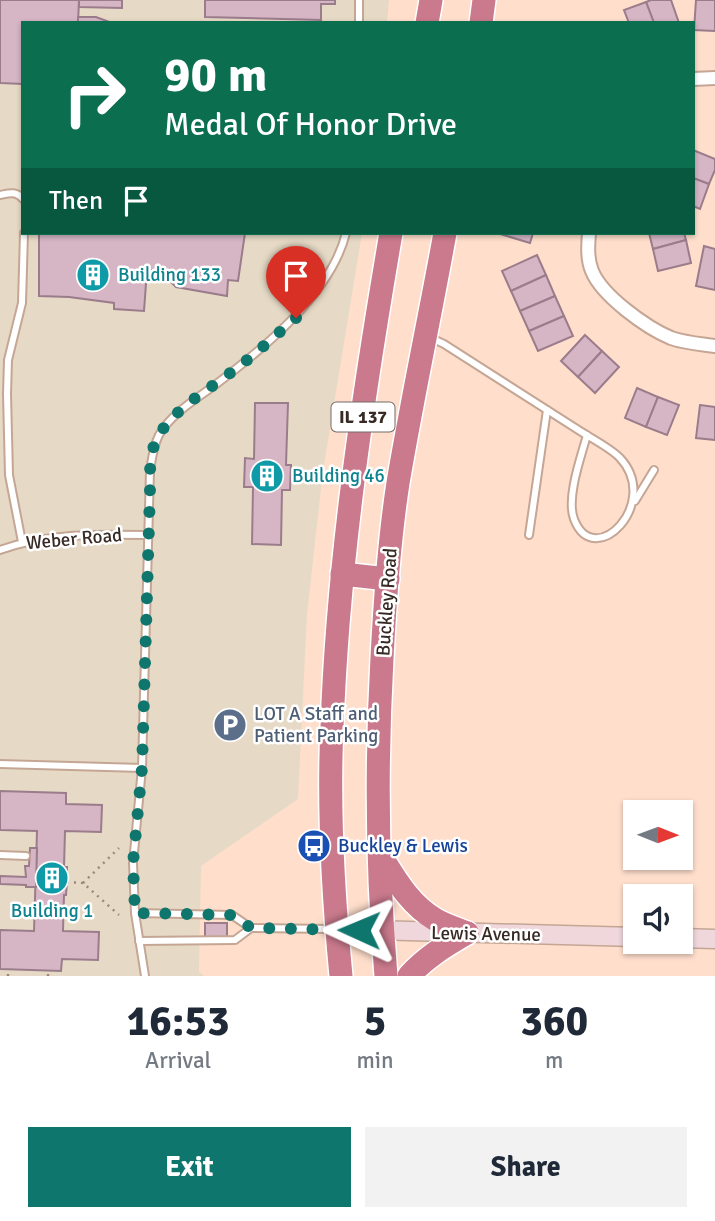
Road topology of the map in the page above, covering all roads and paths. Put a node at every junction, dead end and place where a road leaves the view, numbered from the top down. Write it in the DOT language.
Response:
graph roads {
  1 [pos="359,0"];
  2 [pos="431,0"];
  3 [pos="484,0"];
  4 [pos="359,21"];
  5 [pos="428,21"];
  6 [pos="481,21"];
  7 [pos="715,78"];
  8 [pos="695,79"];
  9 [pos="0,195"];
  10 [pos="21,197"];
  11 [pos="24,235"];
  12 [pos="345,235"];
  13 [pos="391,235"];
  14 [pos="445,235"];
  15 [pos="589,235"];
  16 [pos="426,336"];
  17 [pos="715,346"];
  18 [pos="547,410"];
  19 [pos="587,435"];
  20 [pos="654,470"];
  21 [pos="633,503"];
  22 [pos="148,535"];
  23 [pos="528,535"];
  24 [pos="22,542"];
  25 [pos="0,550"];
  26 [pos="342,574"];
  27 [pos="388,579"];
  28 [pos="0,764"];
  29 [pos="142,768"];
  30 [pos="119,848"];
  31 [pos="379,854"];
  32 [pos="0,855"];
  33 [pos="26,856"];
  34 [pos="67,883"];
  35 [pos="83,883"];
  36 [pos="135,913"];
  37 [pos="120,915"];
  38 [pos="251,928"];
  39 [pos="337,929"];
  40 [pos="382,931"];
  41 [pos="467,933"];
  42 [pos="623,937"];
  43 [pos="693,938"];
  44 [pos="715,939"];
  45 [pos="139,941"];
  46 [pos="8,969"];
  47 [pos="48,971"];
  48 [pos="8,976"];
  49 [pos="48,976"];
  50 [pos="145,976"];
  51 [pos="341,976"];
  52 [pos="386,976"];
  53 [pos="409,976"];
  1 -- 4 [label="lane"];
  2 -- 5 [label="highway"];
  3 -- 6 [label="highway"];
  7 -- 8 [label="street"];
  9 -- 10 [label="lane"];
  11 -- 24 [label="lane"];
  12 -- 22 [label="lane"];
  13 -- 26 [label="highway, IL 137"];
  14 -- 16 [label="highway, Buckley Road / IL 137"];
  15 -- 17 [label="street"];
  16 -- 18 [label="lane"];
  16 -- 27 [label="highway, Buckley Road / IL 137"];
  18 -- 19 [label="lane"];
  18 -- 23 [label="lane"];
  19 -- 21 [label="lane"];
  19 -- 21 [label="lane"];
  20 -- 21 [label="lane"];
  22 -- 24 [label="lane, Weber Road"];
  22 -- 29 [label="lane"];
  24 -- 25 [label="lane, Weber Road"];
  26 -- 27 [label="highway"];
  26 -- 39 [label="highway, IL 137"];
  27 -- 31 [label="highway, Buckley Road / IL 137"];
  28 -- 29 [label="lane"];
  29 -- 36 [label="lane"];
  30 -- 35 [label="path"];
  31 -- 40 [label="highway, Buckley Road / IL 137"];
  31 -- 41 [label="highway"];
  32 -- 33 [label="lane"];
  34 -- 35 [label="path"];
  35 -- 37 [label="path"];
  36 -- 38 [label="lane"];
  36 -- 45 [label="lane"];
  38 -- 39 [label="lane"];
  38 -- 45 [label="lane"];
  39 -- 40 [label="main road, Lewis Avenue"];
  39 -- 51 [label="highway, IL 137"];
  40 -- 41 [label="main road, Lewis Avenue"];
  40 -- 52 [label="highway, Buckley Road / IL 137"];
  41 -- 42 [label="main road, Lewis Avenue"];
  41 -- 53 [label="highway"];
  43 -- 44 [label="main road"];
  45 -- 50 [label="lane"];
  46 -- 48 [label="path"];
  47 -- 49 [label="path"];
}
